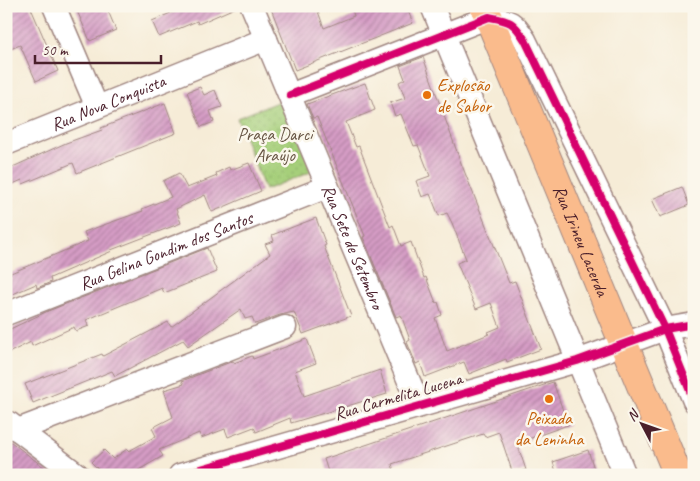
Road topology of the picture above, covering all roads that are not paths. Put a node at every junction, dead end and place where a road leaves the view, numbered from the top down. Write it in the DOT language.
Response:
graph roads {
  1 [pos="54,6"];
  2 [pos="252,6"];
  3 [pos="432,6"];
  4 [pos="486,12"];
  5 [pos="444,34"];
  6 [pos="266,39"];
  7 [pos="290,95"];
  8 [pos="97,107"];
  9 [pos="6,144"];
  10 [pos="327,187"];
  11 [pos="6,314"];
  12 [pos="694,324"];
  13 [pos="285,327"];
  14 [pos="665,329"];
  15 [pos="624,344"];
  16 [pos="577,361"];
  17 [pos="694,401"];
  18 [pos="419,405"];
  19 [pos="12,425"];
  20 [pos="78,475"];
  21 [pos="180,475"];
  22 [pos="625,475"];
  23 [pos="678,475"];
  1 -- 8 [label="street"];
  2 -- 6 [label="street, Rua Sete de Setembro"];
  3 -- 5 [label="street"];
  4 -- 5 [label="street"];
  4 -- 14 [label="street"];
  4 -- 15 [label="main road, Rua Irineu Lacerda"];
  5 -- 7 [label="street"];
  5 -- 16 [label="street"];
  6 -- 7 [label="street, Rua Sete de Setembro"];
  6 -- 8 [label="street, Rua Nova Conquista"];
  7 -- 10 [label="street, Rua Sete de Setembro"];
  8 -- 9 [label="street, Rua Nova Conquista"];
  10 -- 11 [label="street, Rua Gelina Gondim dos Santos"];
  10 -- 18 [label="street, Rua Sete de Setembro"];
  12 -- 14 [label="street, Rua Carmelita Lucena"];
  13 -- 19 [label="street"];
  14 -- 15 [label="street, Rua Carmelita Lucena"];
  14 -- 17 [label="street"];
  15 -- 16 [label="street, Rua Carmelita Lucena"];
  15 -- 23 [label="main road, Rua Irineu Lacerda"];
  16 -- 18 [label="street, Rua Carmelita Lucena"];
  16 -- 22 [label="street"];
  18 -- 21 [label="street, Rua Carmelita Lucena"];
  19 -- 20 [label="street"];
}
